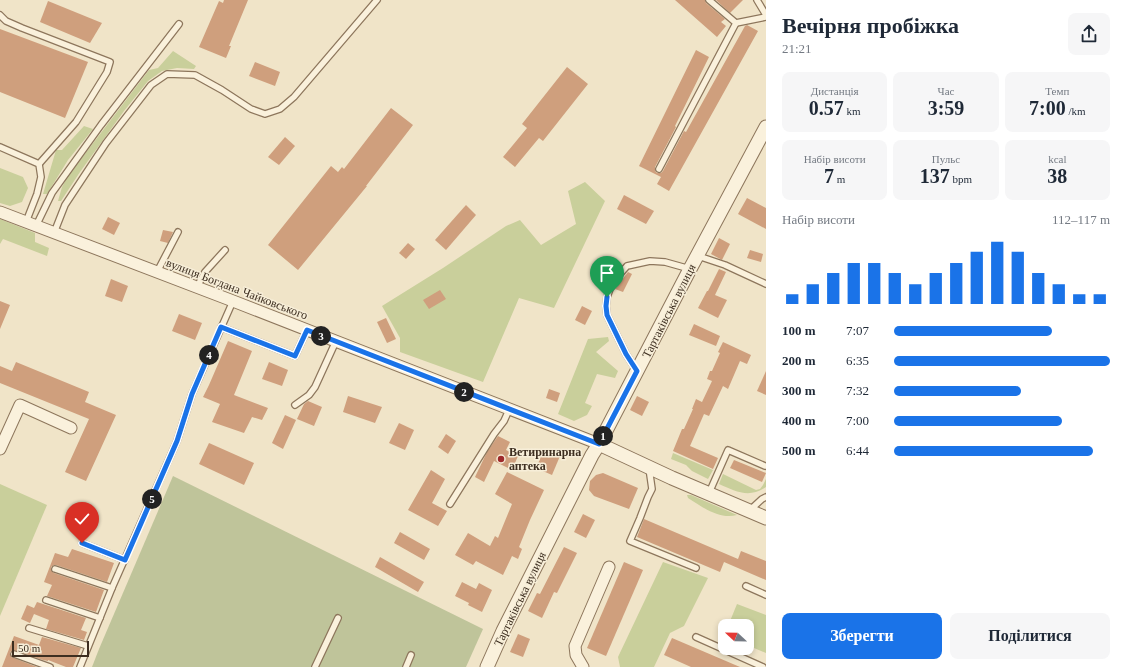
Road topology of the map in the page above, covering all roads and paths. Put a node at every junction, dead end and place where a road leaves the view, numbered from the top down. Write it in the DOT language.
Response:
graph roads {
  1 [pos="378,0"];
  2 [pos="709,0"];
  3 [pos="757,0"];
  4 [pos="0,15"];
  5 [pos="766,16"];
  6 [pos="736,23"];
  7 [pos="179,24"];
  8 [pos="766,127"];
  9 [pos="0,147"];
  10 [pos="39,164"];
  11 [pos="659,169"];
  12 [pos="0,212"];
  13 [pos="31,224"];
  14 [pos="178,232"];
  15 [pos="54,233"];
  16 [pos="225,250"];
  17 [pos="697,256"];
  18 [pos="690,269"];
  19 [pos="157,272"];
  20 [pos="766,284"];
  21 [pos="197,287"];
  22 [pos="232,301"];
  23 [pos="221,327"];
  24 [pos="307,330"];
  25 [pos="336,342"];
  26 [pos="637,371"];
  27 [pos="295,405"];
  28 [pos="509,410"];
  29 [pos="71,428"];
  30 [pos="599,444"];
  31 [pos="0,449"];
  32 [pos="765,466"];
  33 [pos="649,468"];
  34 [pos="709,494"];
  35 [pos="766,497"];
  36 [pos="450,504"];
  37 [pos="749,511"];
  38 [pos="766,518"];
  39 [pos="82,543"];
  40 [pos="125,560"];
  41 [pos="609,568"];
  42 [pos="696,568"];
  43 [pos="55,569"];
  44 [pos="746,586"];
  45 [pos="112,588"];
  46 [pos="766,595"];
  47 [pos="46,600"];
  48 [pos="100,618"];
  49 [pos="338,618"];
  50 [pos="29,628"];
  51 [pos="696,637"];
  52 [pos="88,646"];
  53 [pos="14,654"];
  54 [pos="411,655"];
  55 [pos="50,667"];
  56 [pos="80,667"];
  57 [pos="315,667"];
  58 [pos="406,667"];
  59 [pos="487,667"];
  60 [pos="583,667"];
  61 [pos="763,667"];
  1 -- 15 [label="lane"];
  2 -- 6 [label="lane"];
  3 -- 5 [label="lane"];
  4 -- 10 [label="lane"];
  5 -- 6 [label="lane"];
  6 -- 11 [label="lane"];
  7 -- 13 [label="lane"];
  8 -- 17 [label="street, Тартаківська вулиця"];
  9 -- 10 [label="lane"];
  10 -- 13 [label="lane"];
  12 -- 13 [label="street, вулиця Богдана Чайковського"];
  13 -- 15 [label="street, вулиця Богдана Чайковського"];
  14 -- 19 [label="lane"];
  15 -- 19 [label="street, вулиця Богдана Чайковського"];
  16 -- 21 [label="lane"];
  17 -- 18 [label="street, Тартаківська вулиця"];
  17 -- 20 [label="lane"];
  18 -- 26 [label="street, Тартаківська вулиця"];
  18 -- 26 [label="lane"];
  19 -- 21 [label="street, вулиця Богдана Чайковського"];
  21 -- 22 [label="street, вулиця Богдана Чайковського"];
  22 -- 23 [label="lane"];
  22 -- 24 [label="street, вулиця Богдана Чайковського"];
  23 -- 24 [label="lane"];
  23 -- 40 [label="lane"];
  24 -- 25 [label="street, вулиця Богдана Чайковського"];
  25 -- 27 [label="lane"];
  25 -- 28 [label="street, вулиця Богдана Чайковського"];
  26 -- 30 [label="street, Тартаківська вулиця"];
  28 -- 30 [label="street, вулиця Богдана Чайковського"];
  28 -- 36 [label="lane"];
  29 -- 31 [label="street"];
  30 -- 33 [label="street"];
  30 -- 59 [label="street, Тартаківська вулиця"];
  32 -- 34 [label="lane"];
  33 -- 34 [label="street"];
  33 -- 42 [label="lane"];
  34 -- 37 [label="street"];
  35 -- 37 [label="lane"];
  37 -- 38 [label="street"];
  39 -- 40 [label="lane"];
  40 -- 45 [label="lane"];
  41 -- 60 [label="street"];
  43 -- 45 [label="lane"];
  44 -- 46 [label="lane"];
  45 -- 48 [label="lane"];
  47 -- 48 [label="lane"];
  48 -- 52 [label="lane"];
  49 -- 57 [label="lane"];
  50 -- 52 [label="lane"];
  51 -- 61 [label="lane"];
  52 -- 56 [label="lane"];
  53 -- 55 [label="lane"];
  54 -- 58 [label="lane"];
}
